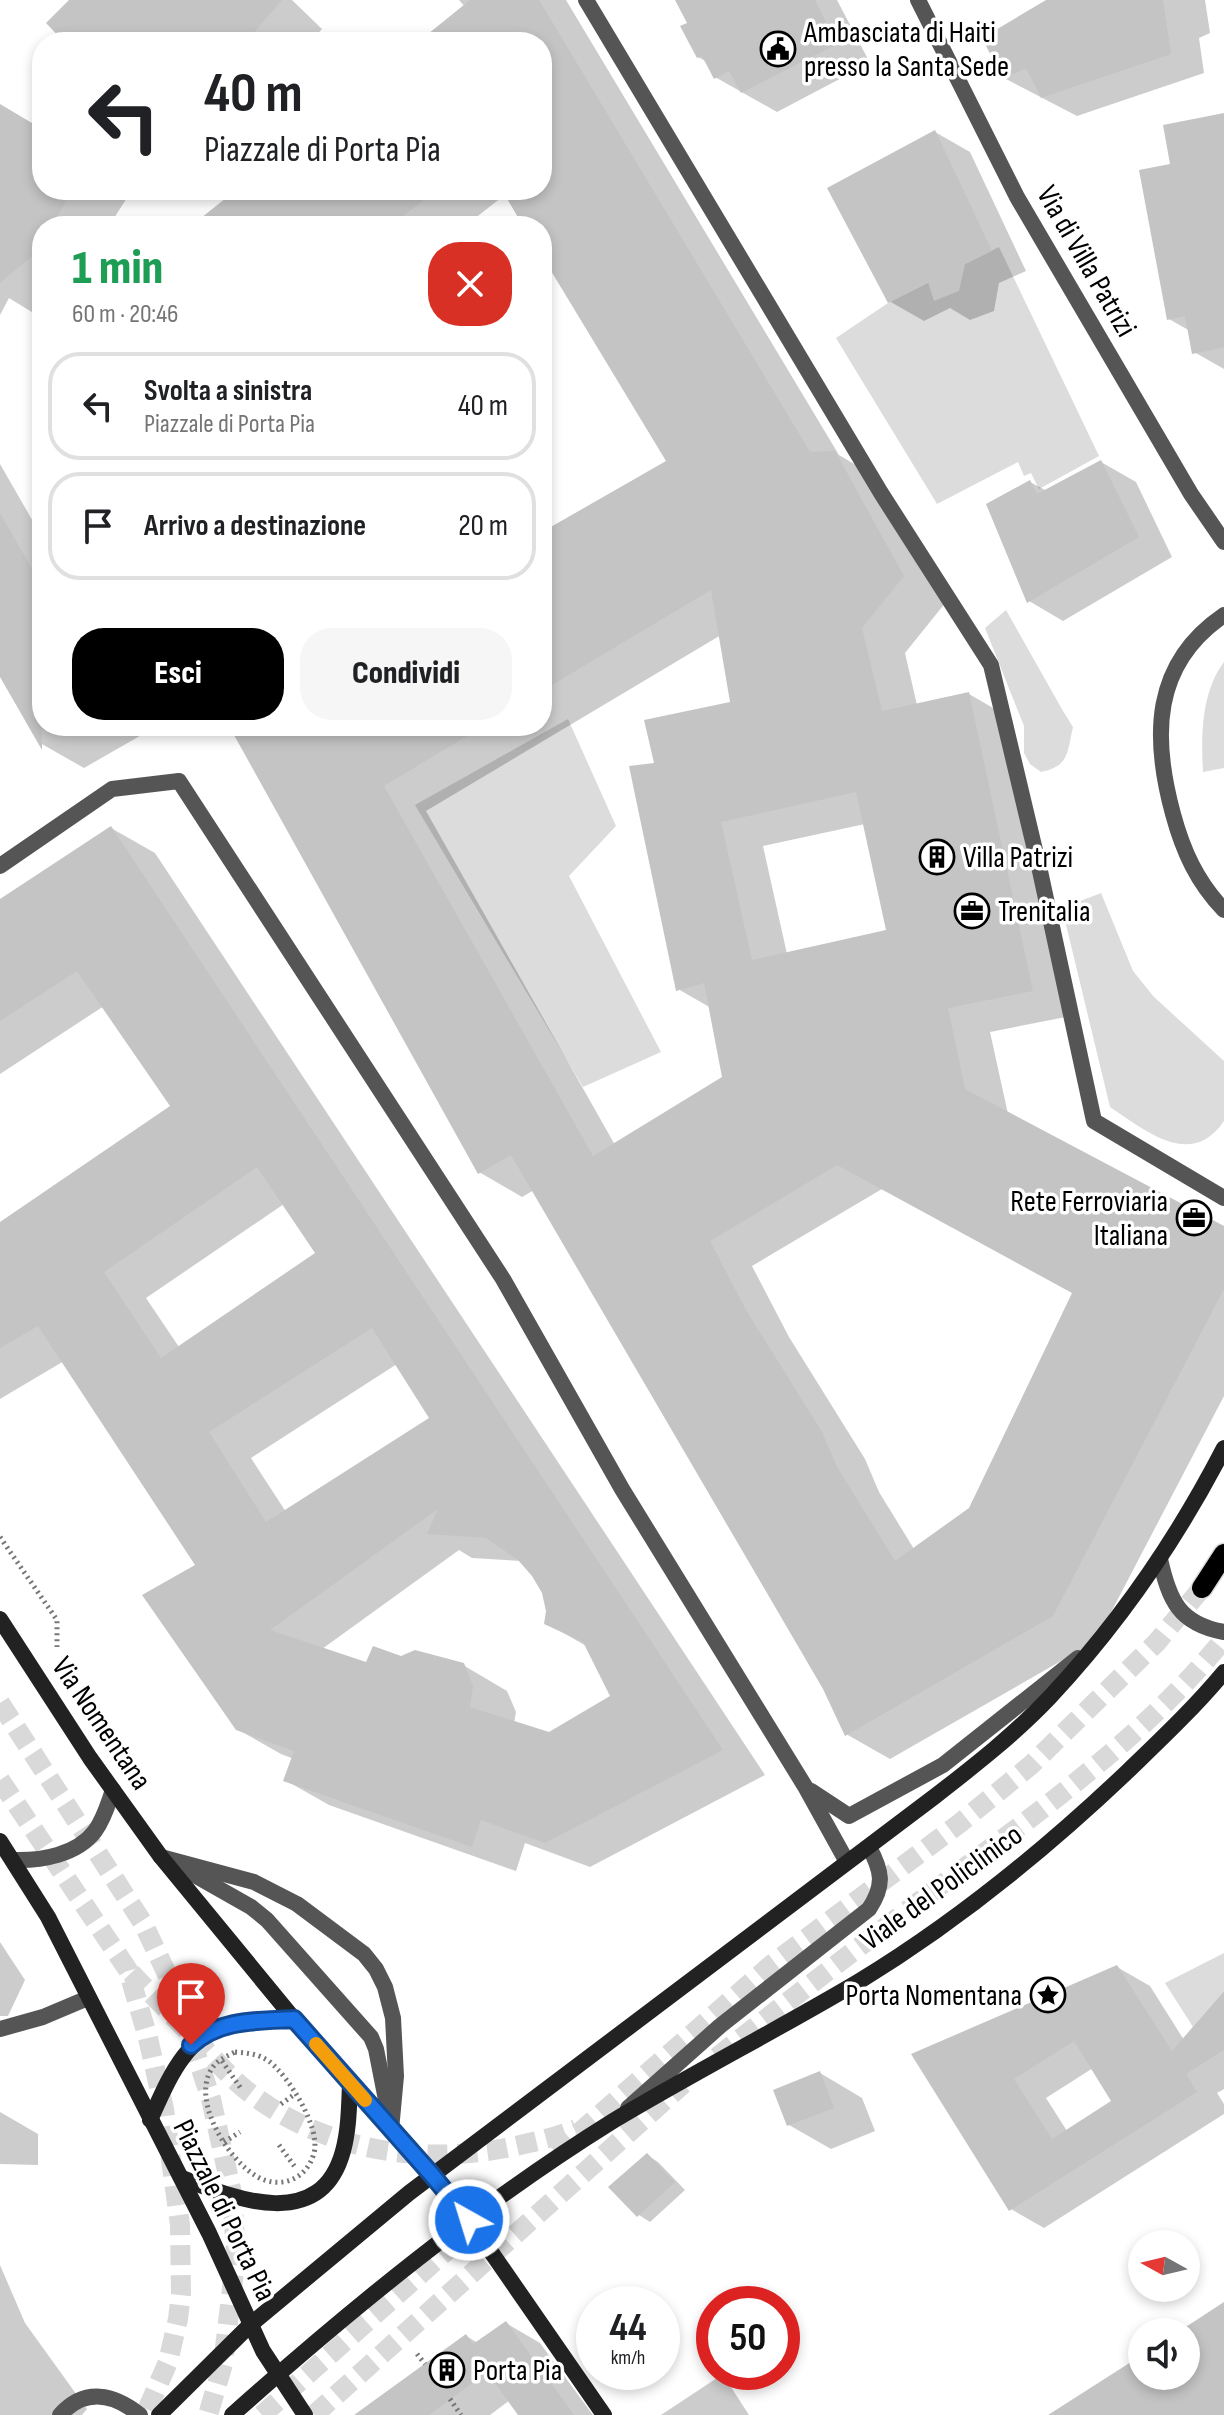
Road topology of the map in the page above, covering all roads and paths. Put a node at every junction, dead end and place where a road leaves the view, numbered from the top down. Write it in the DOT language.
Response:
graph roads {
  1 [pos="586,0"];
  2 [pos="918,0"];
  3 [pos="1224,542"];
  4 [pos="1224,615"];
  5 [pos="0,866"];
  6 [pos="1224,910"];
  7 [pos="1224,1198"];
  8 [pos="1224,1448"];
  9 [pos="0,1537"];
  10 [pos="1224,1554"];
  11 [pos="1160,1559"];
  12 [pos="1202,1588"];
  13 [pos="0,1619"];
  14 [pos="57,1620"];
  15 [pos="1224,1632"];
  16 [pos="1095,1645"];
  17 [pos="1224,1672"];
  18 [pos="806,1788"];
  19 [pos="113,1790"];
  20 [pos="0,1841"];
  21 [pos="869,1847"];
  22 [pos="161,1857"];
  23 [pos="13,1860"];
  24 [pos="847,1862"];
  25 [pos="88,1998"];
  26 [pos="294,2019"];
  27 [pos="0,2029"];
  28 [pos="220,2059"];
  29 [pos="350,2084"];
  30 [pos="242,2090"];
  31 [pos="295,2094"];
  32 [pos="281,2104"];
  33 [pos="150,2120"];
  34 [pos="612,2122"];
  35 [pos="391,2130"];
  36 [pos="240,2132"];
  37 [pos="224,2142"];
  38 [pos="279,2145"];
  39 [pos="301,2175"];
  40 [pos="432,2175"];
  41 [pos="182,2178"];
  42 [pos="469,2220"];
  43 [pos="250,2325"];
  44 [pos="417,2354"];
  45 [pos="425,2364"];
  46 [pos="277,2374"];
  47 [pos="450,2399"];
  48 [pos="60,2415"];
  49 [pos="140,2415"];
  50 [pos="159,2415"];
  51 [pos="232,2415"];
  52 [pos="305,2415"];
  53 [pos="461,2415"];
  54 [pos="604,2415"];
  1 -- 7 [label="street"];
  2 -- 3 [label="street, Via di Villa Patrizi"];
  4 -- 6 [label="street"];
  5 -- 18 [label="street"];
  8 -- 11 [label="street"];
  9 -- 14 [label="path"];
  10 -- 12 [label="main road"];
  11 -- 15 [label="street"];
  11 -- 16 [label="street"];
  13 -- 19 [label="street, Via Nomentana"];
  16 -- 18 [label="street"];
  16 -- 21 [label="street"];
  17 -- 34 [label="street, Viale del Policlinico"];
  18 -- 24 [label="street"];
  19 -- 22 [label="street, Via Nomentana"];
  19 -- 23 [label="street"];
  20 -- 23 [label="street"];
  21 -- 24 [label="street"];
  21 -- 34 [label="street, Viale del Policlinico"];
  22 -- 26 [label="street"];
  22 -- 35 [label="street"];
  22 -- 35 [label="street"];
  23 -- 25 [label="street, Piazzale di Porta Pia"];
  24 -- 40 [label="street, Piazzale di Porta Pia"];
  25 -- 27 [label="street"];
  25 -- 33 [label="street, Piazzale di Porta Pia"];
  26 -- 29 [label="street"];
  26 -- 33 [label="street, Piazzale di Porta Pia"];
  28 -- 30 [label="path"];
  28 -- 31 [label="path"];
  28 -- 37 [label="path"];
  29 -- 35 [label="street"];
  29 -- 41 [label="street"];
  31 -- 32 [label="path"];
  31 -- 39 [label="path"];
  33 -- 41 [label="street, Piazzale di Porta Pia"];
  34 -- 42 [label="street, Viale del Policlinico"];
  35 -- 40 [label="street"];
  36 -- 37 [label="path"];
  37 -- 39 [label="path"];
  38 -- 39 [label="path"];
  40 -- 42 [label="street"];
  40 -- 43 [label="street, Piazzale di Porta Pia"];
  41 -- 43 [label="street, Piazzale di Porta Pia"];
  42 -- 46 [label="street"];
  42 -- 54 [label="street"];
  43 -- 46 [label="street, Piazzale di Porta Pia"];
  43 -- 50 [label="street, Piazzale di Porta Pia"];
  44 -- 45 [label="path"];
  46 -- 51 [label="street"];
  46 -- 52 [label="street, Piazzale di Porta Pia"];
  47 -- 53 [label="path"];
  48 -- 49 [label="street"];
}
